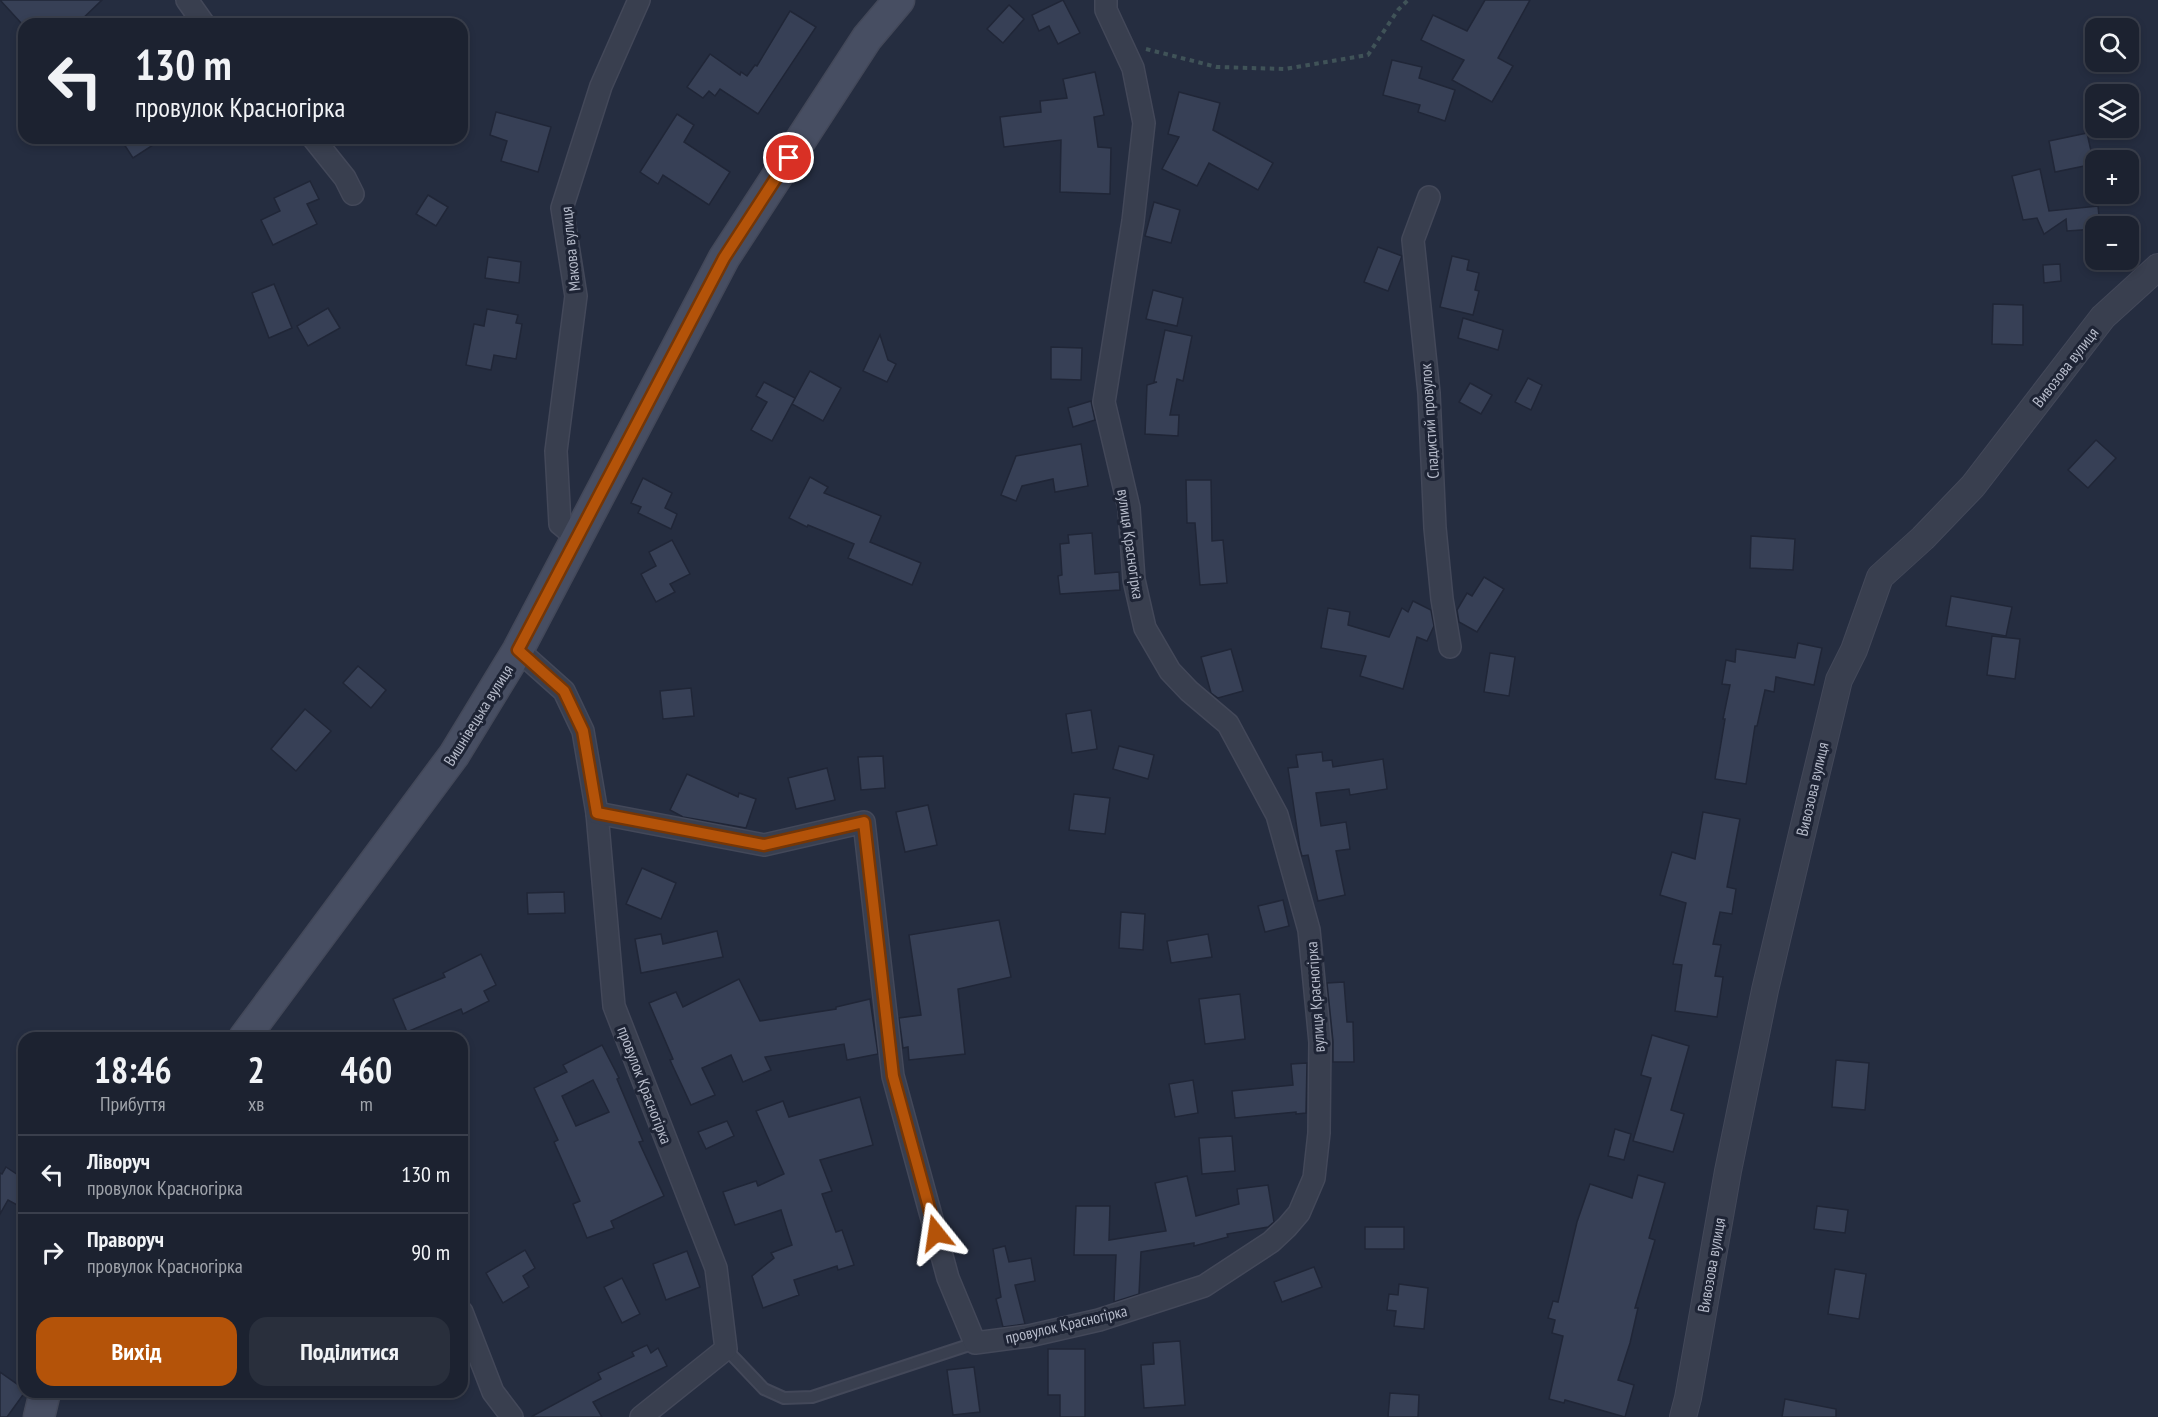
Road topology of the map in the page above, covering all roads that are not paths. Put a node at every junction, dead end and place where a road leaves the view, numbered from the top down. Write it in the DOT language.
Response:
graph roads {
  1 [pos="187,0"];
  2 [pos="639,0"];
  3 [pos="899,0"];
  4 [pos="1106,0"];
  5 [pos="200,18"];
  6 [pos="318,144"];
  7 [pos="353,194"];
  8 [pos="1429,197"];
  9 [pos="2158,267"];
  10 [pos="577,538"];
  11 [pos="1450,647"];
  12 [pos="518,650"];
  13 [pos="597,813"];
  14 [pos="248,1032"];
  15 [pos="1204,1286"];
  16 [pos="468,1327"];
  17 [pos="975,1343"];
  18 [pos="726,1349"];
  19 [pos="44,1398"];
  20 [pos="39,1417"];
  21 [pos="512,1417"];
  22 [pos="641,1417"];
  23 [pos="1683,1417"];
  1 -- 5 [label="street"];
  2 -- 10 [label="street, Макова вулиця"];
  3 -- 10 [label="main road, Вишнівецька вулиця"];
  4 -- 15 [label="street, вулиця Красногірка"];
  6 -- 7 [label="street"];
  8 -- 11 [label="street, Спадистий провулок"];
  9 -- 23 [label="street, Вивозова вулиця"];
  10 -- 12 [label="main road, Вишнівецька вулиця"];
  12 -- 13 [label="street, провулок Красногірка"];
  12 -- 14 [label="main road, Вишнівецька вулиця"];
  13 -- 17 [label="street"];
  13 -- 18 [label="street, провулок Красногірка"];
  15 -- 17 [label="street, провулок Красногірка"];
  16 -- 21 [label="street"];
  17 -- 18 [label="lane"];
  18 -- 22 [label="street"];
  19 -- 20 [label="main road"];
}
